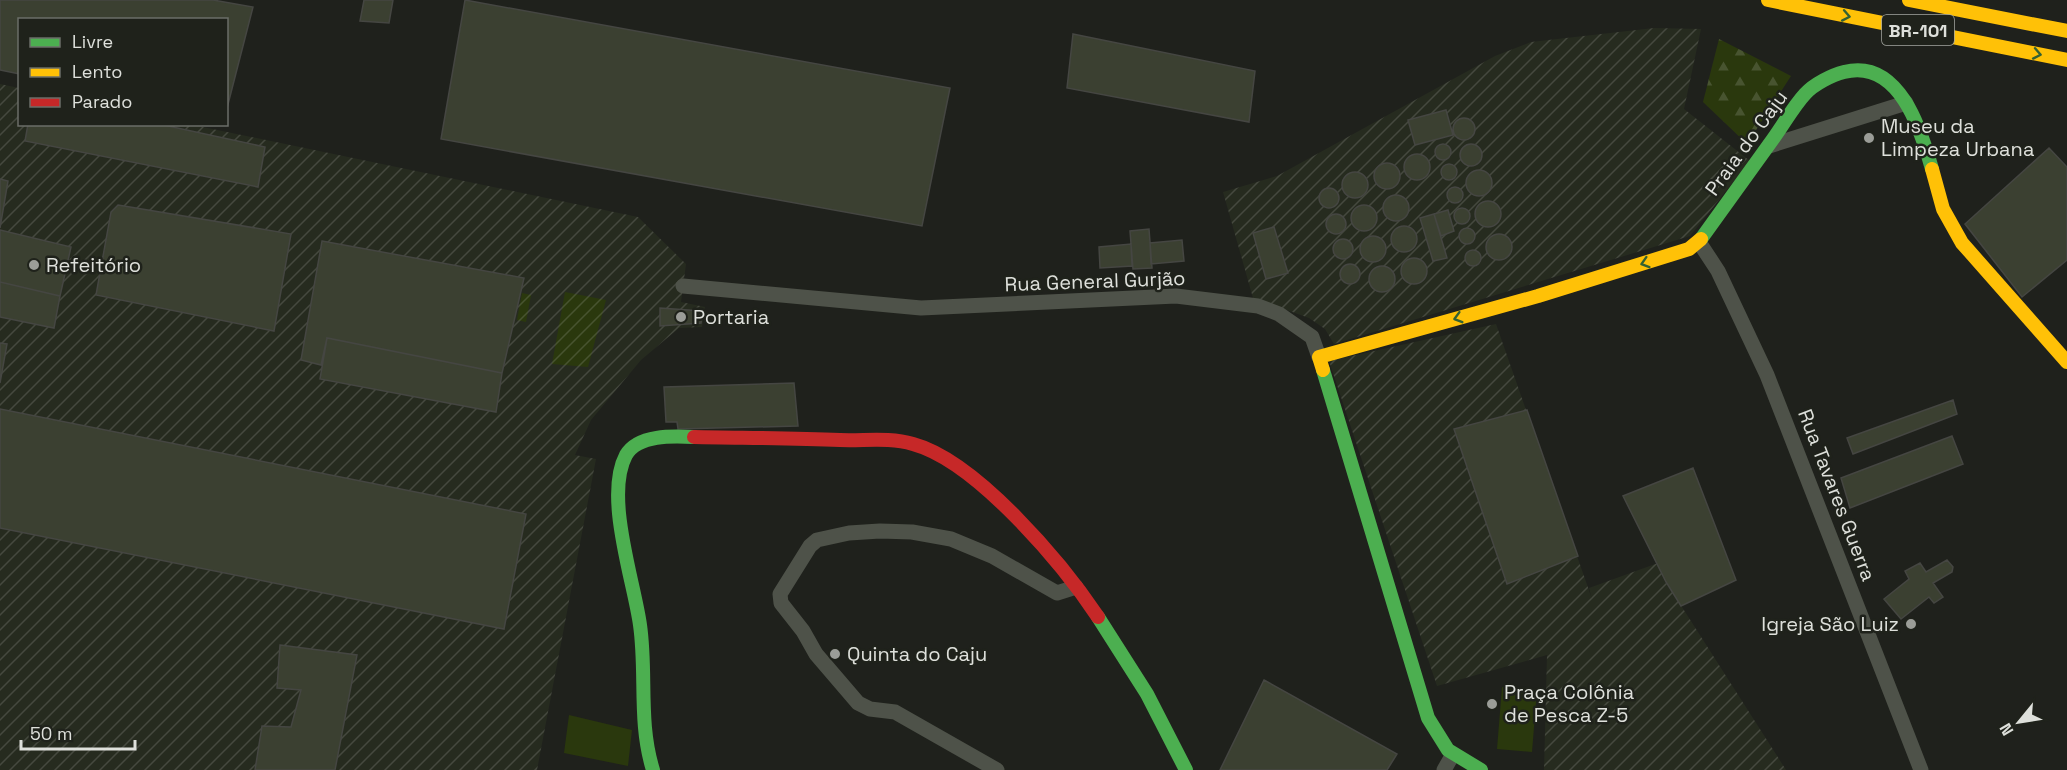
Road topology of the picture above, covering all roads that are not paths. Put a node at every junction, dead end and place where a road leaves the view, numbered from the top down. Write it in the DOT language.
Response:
graph roads {
  1 [pos="1768,0"];
  2 [pos="1909,0"];
  3 [pos="2067,31"];
  4 [pos="2067,60"];
  5 [pos="1906,103"];
  6 [pos="1767,146"];
  7 [pos="1699,242"];
  8 [pos="682,286"];
  9 [pos="1319,357"];
  10 [pos="2067,362"];
  11 [pos="1076,588"];
  12 [pos="1452,756"];
  13 [pos="653,770"];
  14 [pos="997,770"];
  15 [pos="1186,770"];
  16 [pos="1444,770"];
  17 [pos="1482,770"];
  18 [pos="1921,770"];
  1 -- 4 [label="main road, BR-101, one-way"];
  2 -- 3 [label="main road, BR-101"];
  5 -- 6 [label="street"];
  5 -- 6 [label="main road, Praia do Caju"];
  5 -- 10 [label="main road, Praia do Caju"];
  6 -- 7 [label="main road, Praia do Caju"];
  7 -- 9 [label="main road, Praia do Caju, one-way"];
  7 -- 18 [label="street, Rua Tavares Guerra"];
  8 -- 9 [label="street, Rua General Gurjão"];
  9 -- 12 [label="main road, Rua General Gurjão"];
  11 -- 13 [label="main road"];
  11 -- 14 [label="street"];
  11 -- 15 [label="main road"];
  12 -- 16 [label="street"];
  12 -- 17 [label="main road, Rua General Gurjão"];
}
